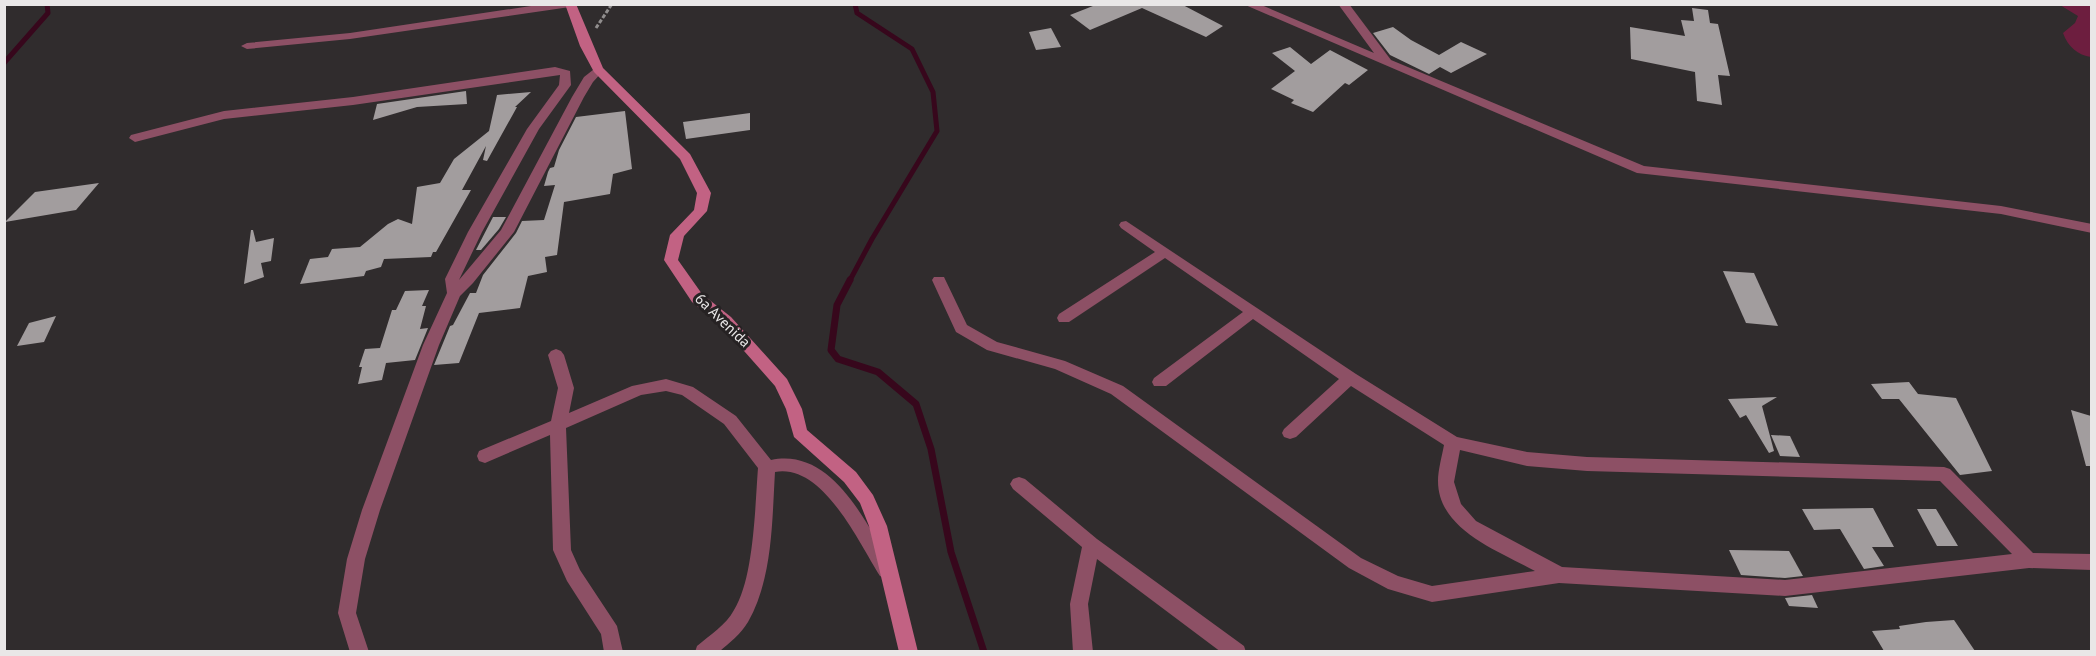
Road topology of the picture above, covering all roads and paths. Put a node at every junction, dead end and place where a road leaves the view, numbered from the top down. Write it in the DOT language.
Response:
graph roads {
  1 [pos="570,4"];
  2 [pos="612,4"];
  3 [pos="1248,4"];
  4 [pos="1342,4"];
  5 [pos="585,44"];
  6 [pos="247,46"];
  7 [pos="1389,66"];
  8 [pos="593,75"];
  9 [pos="565,85"];
  10 [pos="135,138"];
  11 [pos="1126,225"];
  12 [pos="2091,229"];
  13 [pos="1165,252"];
  14 [pos="939,280"];
  15 [pos="454,293"];
  16 [pos="1253,312"];
  17 [pos="1065,318"];
  18 [pos="556,355"];
  19 [pos="1350,378"];
  20 [pos="1160,382"];
  21 [pos="558,426"];
  22 [pos="1290,432"];
  23 [pos="1453,442"];
  24 [pos="485,456"];
  25 [pos="767,467"];
  26 [pos="1018,484"];
  27 [pos="1091,544"];
  28 [pos="2029,560"];
  29 [pos="2091,562"];
  30 [pos="1559,575"];
  31 [pos="889,576"];
  32 [pos="360,651"];
  33 [pos="614,651"];
  34 [pos="704,651"];
  35 [pos="909,651"];
  36 [pos="1083,651"];
  37 [pos="1237,651"];
  1 -- 5 [label="street, 6a Avenida"];
  1 -- 6 [label="street"];
  2 -- 5 [label="path"];
  3 -- 7 [label="street"];
  4 -- 7 [label="street"];
  5 -- 8 [label="street, 6a Avenida"];
  7 -- 12 [label="street"];
  8 -- 9 [label="street"];
  8 -- 15 [label="street"];
  8 -- 31 [label="street, 6a Avenida"];
  9 -- 10 [label="street"];
  9 -- 15 [label="street"];
  11 -- 13 [label="street"];
  13 -- 16 [label="street"];
  13 -- 17 [label="street"];
  14 -- 30 [label="street"];
  15 -- 32 [label="street"];
  16 -- 19 [label="street"];
  16 -- 20 [label="street"];
  18 -- 21 [label="street"];
  19 -- 22 [label="street"];
  19 -- 23 [label="street"];
  21 -- 24 [label="street"];
  21 -- 25 [label="street"];
  21 -- 33 [label="street"];
  23 -- 28 [label="street"];
  23 -- 30 [label="street"];
  25 -- 31 [label="street"];
  25 -- 34 [label="street"];
  26 -- 27 [label="street"];
  27 -- 36 [label="street"];
  27 -- 37 [label="street"];
  28 -- 29 [label="street"];
  28 -- 30 [label="street"];
  31 -- 35 [label="street, 6a Avenida"];
}
